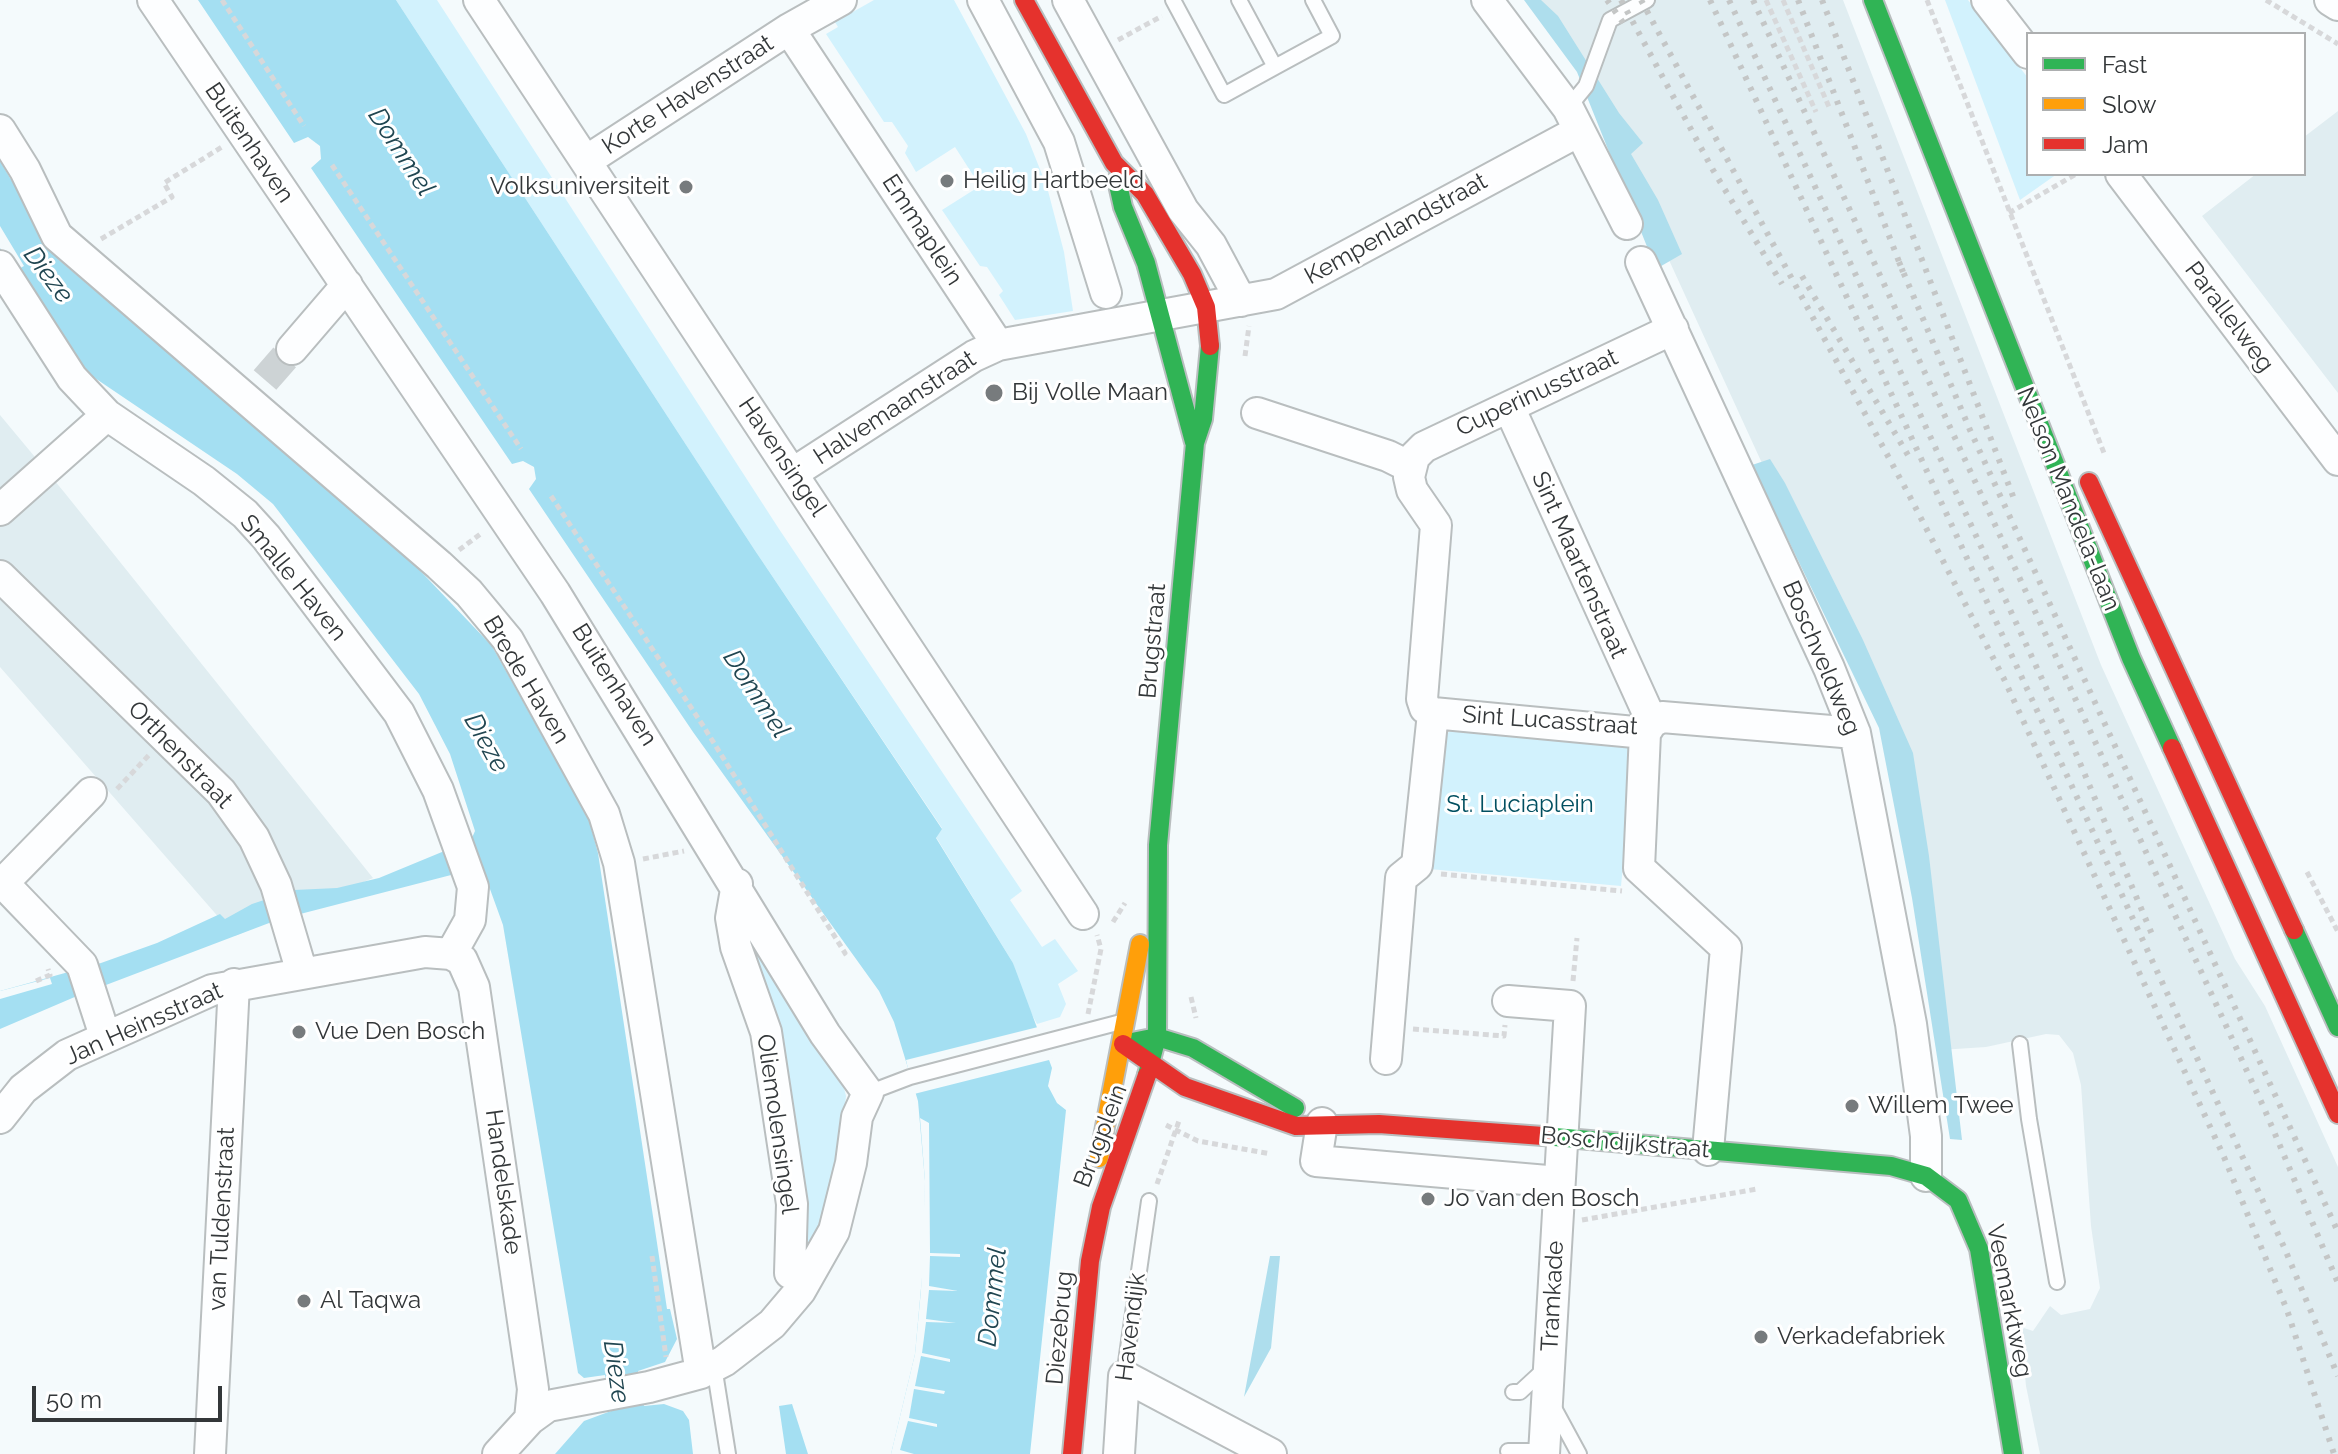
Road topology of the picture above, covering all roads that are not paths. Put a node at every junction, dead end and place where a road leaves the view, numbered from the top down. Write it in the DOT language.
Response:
graph roads {
  1 [pos="153,0"];
  2 [pos="479,0"];
  3 [pos="841,0"];
  4 [pos="983,0"];
  5 [pos="1068,0"];
  6 [pos="1192,0"];
  7 [pos="1239,0"];
  8 [pos="1313,0"];
  9 [pos="1487,0"];
  10 [pos="1647,0"];
  11 [pos="1873,0"];
  12 [pos="1987,0"];
  13 [pos="2330,0"];
  14 [pos="1030,4"];
  15 [pos="1175,4"];
  16 [pos="2338,5"];
  17 [pos="789,29"];
  18 [pos="2026,50"];
  19 [pos="1275,67"];
  20 [pos="1574,119"];
  21 [pos="0,130"];
  22 [pos="586,161"];
  23 [pos="1114,163"];
  24 [pos="2123,176"];
  25 [pos="1627,224"];
  26 [pos="1641,262"];
  27 [pos="0,266"];
  28 [pos="347,285"];
  29 [pos="1106,293"];
  30 [pos="1241,301"];
  31 [pos="1206,307"];
  32 [pos="1159,316"];
  33 [pos="1673,329"];
  34 [pos="998,345"];
  35 [pos="292,349"];
  36 [pos="1509,407"];
  37 [pos="1257,413"];
  38 [pos="107,415"];
  39 [pos="1195,443"];
  40 [pos="2338,460"];
  41 [pos="2080,462"];
  42 [pos="1410,467"];
  43 [pos="793,473"];
  44 [pos="0,510"];
  45 [pos="0,576"];
  46 [pos="1433,713"];
  47 [pos="1648,727"];
  48 [pos="1855,733"];
  49 [pos="91,793"];
  50 [pos="1158,845"];
  51 [pos="1,884"];
  52 [pos="737,884"];
  53 [pos="1091,925"];
  54 [pos="1157,940"];
  55 [pos="451,954"];
  56 [pos="2327,972"];
  57 [pos="302,973"];
  58 [pos="234,984"];
  59 [pos="2283,990"];
  60 [pos="1508,1001"];
  61 [pos="2336,1016"];
  62 [pos="1126,1021"];
  63 [pos="102,1027"];
  64 [pos="2300,1028"];
  65 [pos="1157,1037"];
  66 [pos="1123,1044"];
  67 [pos="2020,1044"];
  68 [pos="1386,1059"];
  69 [pos="1152,1065"];
  70 [pos="1185,1087"];
  71 [pos="868,1093"];
  72 [pos="2,1110"];
  73 [pos="2338,1114"];
  74 [pos="1322,1123"];
  75 [pos="1561,1137"];
  76 [pos="1708,1150"];
  77 [pos="1926,1176"];
  78 [pos="1559,1182"];
  79 [pos="1149,1201"];
  80 [pos="1101,1207"];
  81 [pos="790,1273"];
  82 [pos="2057,1282"];
  83 [pos="1549,1365"];
  84 [pos="708,1370"];
  85 [pos="1124,1376"];
  86 [pos="1513,1392"];
  87 [pos="1547,1395"];
  88 [pos="530,1419"];
  89 [pos="1508,1451"];
  90 [pos="1544,1453"];
  91 [pos="210,1454"];
  92 [pos="498,1454"];
  93 [pos="728,1454"];
  94 [pos="1072,1454"];
  95 [pos="1119,1454"];
  96 [pos="1271,1454"];
  97 [pos="1579,1454"];
  98 [pos="2013,1454"];
  1 -- 28 [label="street, Buitenhaven"];
  2 -- 22 [label="street, Havensingel"];
  3 -- 17 [label="street"];
  4 -- 29 [label="street"];
  5 -- 30 [label="street"];
  6 -- 15 [label="lane"];
  7 -- 19 [label="lane"];
  8 -- 19 [label="lane"];
  9 -- 20 [label="street"];
  10 -- 20 [label="lane"];
  11 -- 59 [label="street, Nelson Mandela-laan"];
  12 -- 18 [label="street"];
  13 -- 16 [label="street"];
  14 -- 23 [label="street"];
  15 -- 19 [label="lane"];
  17 -- 22 [label="street, Korte Havenstraat"];
  17 -- 34 [label="street, Emmaplein"];
  20 -- 25 [label="street"];
  20 -- 30 [label="street, Kempenlandstraat"];
  21 -- 84 [label="street, Brede Haven"];
  22 -- 43 [label="street, Havensingel"];
  23 -- 31 [label="street"];
  23 -- 32 [label="street"];
  24 -- 40 [label="street, Parallelweg"];
  26 -- 33 [label="street, Boschveldweg"];
  27 -- 38 [label="street, Smalle Haven"];
  28 -- 35 [label="street"];
  28 -- 52 [label="street, Buitenhaven"];
  30 -- 31 [label="street, Kempenlandstraat"];
  31 -- 32 [label="street"];
  31 -- 39 [label="street"];
  32 -- 34 [label="street"];
  32 -- 39 [label="street"];
  33 -- 36 [label="street, Cuperinusstraat"];
  33 -- 48 [label="street, Boschveldweg"];
  34 -- 43 [label="street, Halvemaanstraat"];
  36 -- 42 [label="street, Cuperinusstraat"];
  36 -- 47 [label="street, Sint Maartenstraat"];
  37 -- 42 [label="street"];
  38 -- 44 [label="street"];
  38 -- 55 [label="street, Smalle Haven"];
  39 -- 50 [label="street, Brugstraat"];
  41 -- 56 [label="street, Nelson Mandela-laan"];
  42 -- 46 [label="street"];
  43 -- 53 [label="street, Havensingel"];
  45 -- 57 [label="street, Orthenstraat"];
  46 -- 47 [label="street, Sint Lucasstraat"];
  46 -- 68 [label="street"];
  47 -- 48 [label="street, Sint Lucasstraat"];
  47 -- 76 [label="street"];
  48 -- 77 [label="street, Boschveldweg"];
  49 -- 51 [label="street"];
  50 -- 54 [label="street, Brugstraat"];
  50 -- 62 [label="street, Brugstraat"];
  51 -- 63 [label="street"];
  52 -- 71 [label="street, Buitenhaven"];
  52 -- 81 [label="street, Oliemolensingel"];
  54 -- 65 [label="street, Brugplein"];
  55 -- 57 [label="street, Jan Heinsstraat"];
  55 -- 88 [label="street, Handelskade"];
  56 -- 59 [label="street"];
  56 -- 61 [label="street, Nelson Mandela-laan"];
  57 -- 58 [label="street, Jan Heinsstraat"];
  58 -- 63 [label="street, Jan Heinsstraat"];
  58 -- 91 [label="street, van Tuldenstraat"];
  59 -- 64 [label="street, Nelson Mandela-laan"];
  60 -- 75 [label="street, Tramkade"];
  61 -- 64 [label="street, Nelson Mandela-laan"];
  62 -- 66 [label="street, Brugplein"];
  62 -- 71 [label="lane"];
  63 -- 72 [label="street, Jan Heinsstraat"];
  64 -- 73 [label="street, Nelson Mandela-laan"];
  65 -- 66 [label="street"];
  65 -- 69 [label="street, Brugplein"];
  65 -- 74 [label="street, Boschdijkstraat"];
  66 -- 69 [label="street, Brugplein"];
  66 -- 80 [label="street, Brugplein"];
  67 -- 82 [label="lane"];
  69 -- 70 [label="street, Brugplein"];
  69 -- 80 [label="street, Brugplein"];
  70 -- 74 [label="street, Boschdijkstraat"];
  71 -- 84 [label="street, Oliemolensingel"];
  74 -- 75 [label="street, Boschdijkstraat"];
  74 -- 78 [label="street, Boschdijkstraat"];
  75 -- 76 [label="street, Boschdijkstraat"];
  75 -- 78 [label="street, Tramkade"];
  76 -- 77 [label="street, Boschdijkstraat"];
  77 -- 98 [label="street, Veemarktweg"];
  78 -- 83 [label="street, Tramkade"];
  79 -- 85 [label="lane, Havendijk"];
  80 -- 94 [label="street, Diezebrug"];
  83 -- 86 [label="lane"];
  83 -- 87 [label="street, Tramkade"];
  84 -- 88 [label="street, Oliemolensingel"];
  84 -- 93 [label="lane"];
  85 -- 95 [label="street, Havendijk"];
  85 -- 96 [label="street"];
  87 -- 90 [label="street, Tramkade"];
  87 -- 97 [label="lane"];
  88 -- 92 [label="street"];
  89 -- 90 [label="lane"];
}
